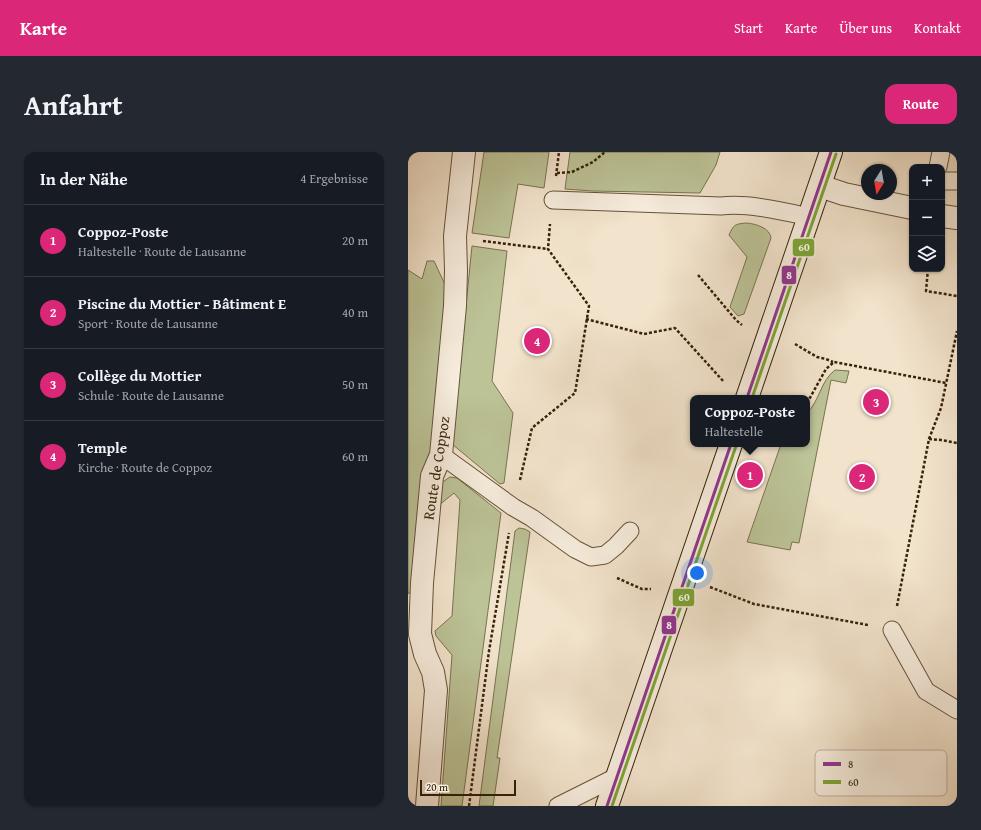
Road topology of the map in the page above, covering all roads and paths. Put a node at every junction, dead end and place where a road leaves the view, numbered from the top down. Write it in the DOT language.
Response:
graph roads {
  1 [pos="464,152"];
  2 [pos="605,152"];
  3 [pos="831,152"];
  4 [pos="941,152"];
  5 [pos="939,164"];
  6 [pos="556,173"];
  7 [pos="945,181"];
  8 [pos="957,181"];
  9 [pos="820,186"];
  10 [pos="553,200"];
  11 [pos="909,205"];
  12 [pos="945,216"];
  13 [pos="810,217"];
  14 [pos="957,218"];
  15 [pos="478,240"];
  16 [pos="928,272"];
  17 [pos="698,275"];
  18 [pos="957,296"];
  19 [pos="586,319"];
  20 [pos="742,326"];
  21 [pos="957,331"];
  22 [pos="792,343"];
  23 [pos="834,362"];
  24 [pos="724,382"];
  25 [pos="946,383"];
  26 [pos="748,395"];
  27 [pos="810,398"];
  28 [pos="929,439"];
  29 [pos="957,443"];
  30 [pos="730,447"];
  31 [pos="441,455"];
  32 [pos="513,507"];
  33 [pos="630,531"];
  34 [pos="600,556"];
  35 [pos="652,589"];
  36 [pos="715,589"];
  37 [pos="892,630"];
  38 [pos="957,710"];
  39 [pos="618,776"];
  40 [pos="427,806"];
  41 [pos="469,806"];
  42 [pos="558,806"];
  43 [pos="607,806"];
  1 -- 31 [label="street, Route de Coppoz"];
  2 -- 6 [label="path"];
  3 -- 9 [label="street"];
  4 -- 5 [label="lane"];
  7 -- 8 [label="lane"];
  9 -- 11 [label="street"];
  9 -- 13 [label="street"];
  10 -- 13 [label="lane"];
  12 -- 14 [label="street"];
  13 -- 26 [label="street"];
  15 -- 19 [label="path"];
  16 -- 18 [label="path"];
  17 -- 20 [label="path"];
  19 -- 24 [label="path"];
  19 -- 32 [label="path"];
  21 -- 25 [label="path"];
  22 -- 23 [label="path"];
  23 -- 25 [label="path"];
  23 -- 27 [label="path"];
  25 -- 28 [label="path"];
  28 -- 29 [label="path"];
  28 -- 37 [label="path"];
  30 -- 39 [label="street"];
  31 -- 32 [label="lane"];
  31 -- 40 [label="street, Route de Coppoz"];
  32 -- 34 [label="lane"];
  32 -- 41 [label="path"];
  33 -- 34 [label="lane"];
  34 -- 35 [label="path"];
  36 -- 37 [label="path"];
  37 -- 38 [label="lane"];
  39 -- 42 [label="lane"];
  39 -- 43 [label="street"];
}
